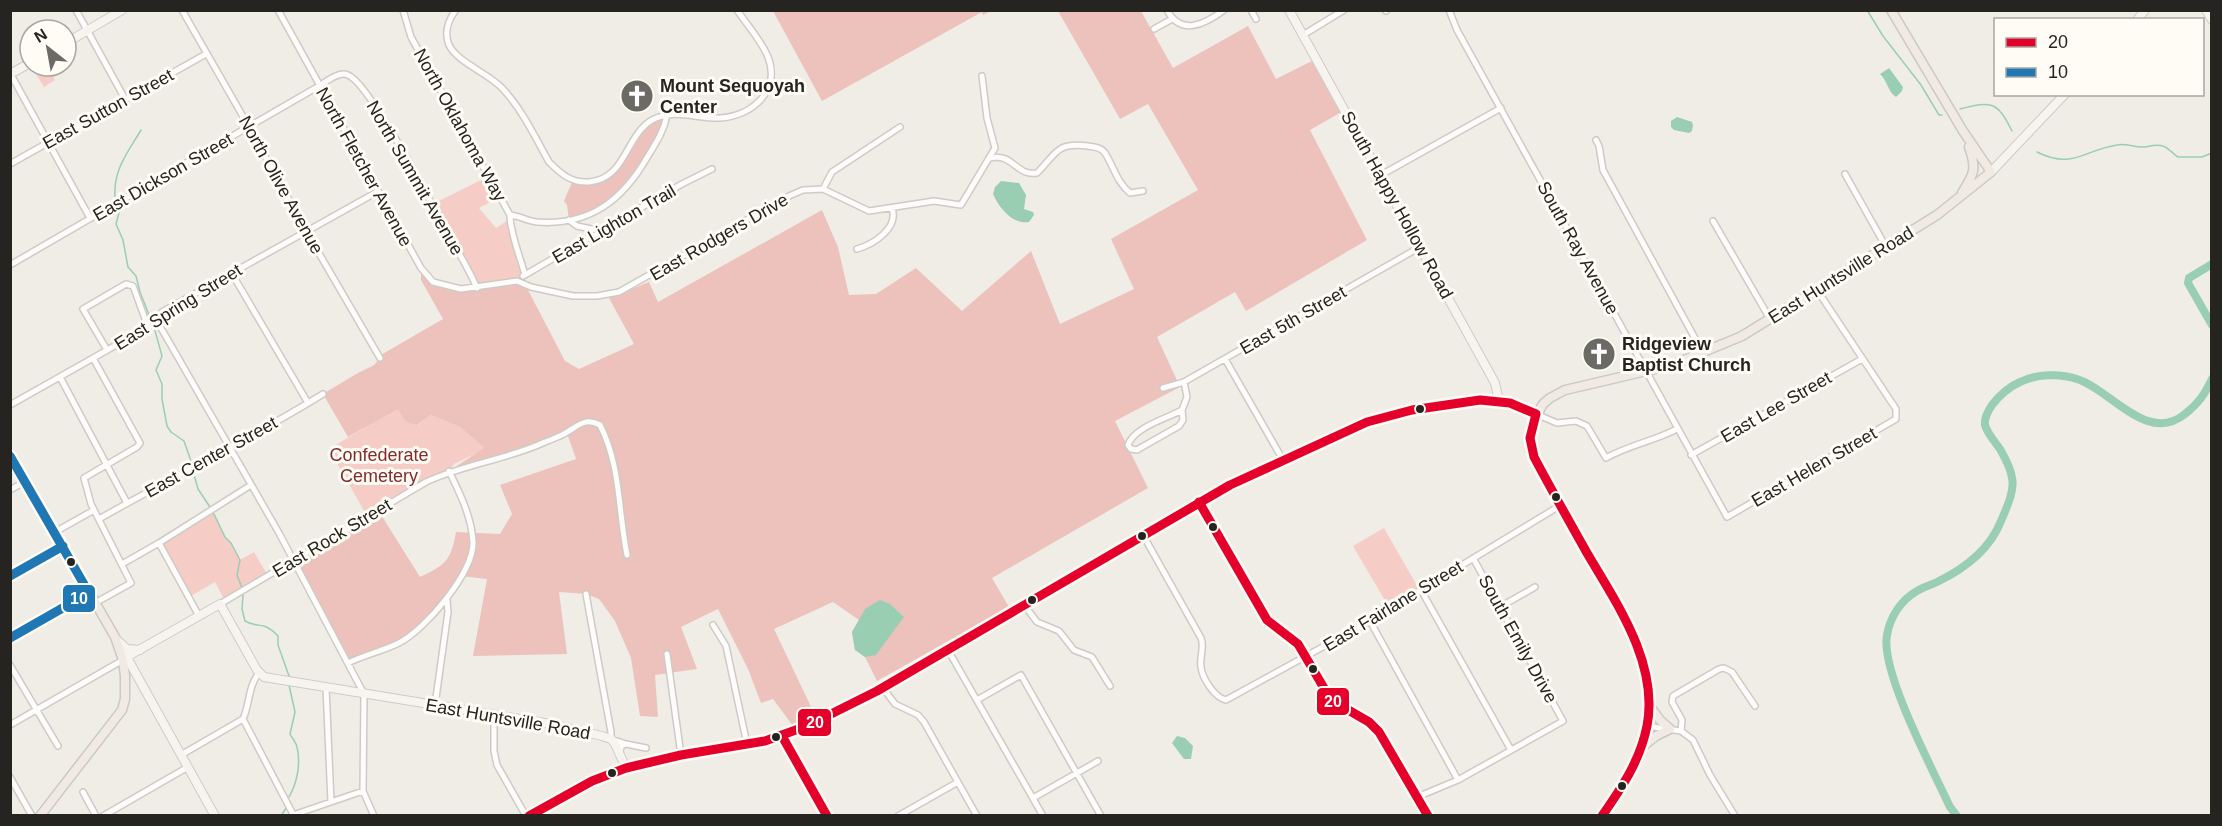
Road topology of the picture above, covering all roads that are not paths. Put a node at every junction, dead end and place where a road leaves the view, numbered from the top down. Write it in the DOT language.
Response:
graph roads {
  1 [pos="76,10"];
  2 [pos="122,10"];
  3 [pos="182,10"];
  4 [pos="278,10"];
  5 [pos="456,10"];
  6 [pos="737,10"];
  7 [pos="1167,10"];
  8 [pos="1224,10"];
  9 [pos="1251,10"];
  10 [pos="1289,10"];
  11 [pos="1344,10"];
  12 [pos="1449,10"];
  13 [pos="1891,10"];
  14 [pos="2206,10"];
  15 [pos="403,11"];
  16 [pos="1172,19"];
  17 [pos="1256,19"];
  18 [pos="2211,20"];
  19 [pos="1154,29"];
  20 [pos="87,30"];
  21 [pos="1303,35"];
  22 [pos="78,36"];
  23 [pos="206,54"];
  24 [pos="11,74"];
  25 [pos="347,74"];
  26 [pos="982,76"];
  27 [pos="319,86"];
  28 [pos="2063,96"];
  29 [pos="125,99"];
  30 [pos="1501,108"];
  31 [pos="667,115"];
  32 [pos="249,127"];
  33 [pos="900,127"];
  34 [pos="1963,131"];
  35 [pos="1596,140"];
  36 [pos="48,143"];
  37 [pos="990,158"];
  38 [pos="10,164"];
  39 [pos="712,169"];
  40 [pos="1991,172"];
  41 [pos="1845,174"];
  42 [pos="1381,175"];
  43 [pos="823,189"];
  44 [pos="1143,191"];
  45 [pos="378,192"];
  46 [pos="1957,201"];
  47 [pos="892,208"];
  48 [pos="510,215"];
  49 [pos="90,218"];
  50 [pos="569,220"];
  51 [pos="1713,220"];
  52 [pos="306,231"];
  53 [pos="601,231"];
  54 [pos="1420,247"];
  55 [pos="1886,247"];
  56 [pos="857,249"];
  57 [pos="10,256"];
  58 [pos="12,264"];
  59 [pos="231,272"];
  60 [pos="525,275"];
  61 [pos="518,281"];
  62 [pos="477,288"];
  63 [pos="1817,290"];
  64 [pos="1770,319"];
  65 [pos="157,321"];
  66 [pos="148,327"];
  67 [pos="107,350"];
  68 [pos="1703,353"];
  69 [pos="93,358"];
  70 [pos="380,358"];
  71 [pos="1225,359"];
  72 [pos="1862,359"];
  73 [pos="1646,372"];
  74 [pos="60,377"];
  75 [pos="1184,382"];
  76 [pos="1163,388"];
  77 [pos="323,394"];
  78 [pos="1499,401"];
  79 [pos="308,403"];
  80 [pos="10,405"];
  81 [pos="1182,411"];
  82 [pos="1536,414"];
  83 [pos="1677,429"];
  84 [pos="230,449"];
  85 [pos="10,454"];
  86 [pos="1691,455"];
  87 [pos="1283,460"];
  88 [pos="106,465"];
  89 [pos="449,471"];
  90 [pos="26,481"];
  91 [pos="251,485"];
  92 [pos="10,489"];
  93 [pos="1199,502"];
  94 [pos="127,503"];
  95 [pos="1561,506"];
  96 [pos="94,510"];
  97 [pos="1727,517"];
  98 [pos="99,519"];
  99 [pos="55,532"];
  100 [pos="1143,536"];
  101 [pos="159,543"];
  102 [pos="63,546"];
  103 [pos="627,555"];
  104 [pos="1473,558"];
  105 [pos="293,561"];
  106 [pos="122,564"];
  107 [pos="10,576"];
  108 [pos="1535,587"];
  109 [pos="1421,590"];
  110 [pos="89,593"];
  111 [pos="586,594"];
  112 [pos="447,600"];
  113 [pos="94,603"];
  114 [pos="220,604"];
  115 [pos="1025,606"];
  116 [pos="1500,607"];
  117 [pos="208,611"];
  118 [pos="199,616"];
  119 [pos="227,618"];
  120 [pos="1370,621"];
  121 [pos="713,625"];
  122 [pos="10,638"];
  123 [pos="114,638"];
  124 [pos="142,650"];
  125 [pos="948,650"];
  126 [pos="667,654"];
  127 [pos="1306,657"];
  128 [pos="124,659"];
  129 [pos="348,663"];
  130 [pos="10,665"];
  131 [pos="259,673"];
  132 [pos="126,685"];
  133 [pos="1110,686"];
  134 [pos="326,687"];
  135 [pos="143,688"];
  136 [pos="883,688"];
  137 [pos="364,694"];
  138 [pos="977,700"];
  139 [pos="1648,704"];
  140 [pos="435,705"];
  141 [pos="1755,706"];
  142 [pos="36,710"];
  143 [pos="494,715"];
  144 [pos="243,719"];
  145 [pos="10,725"];
  146 [pos="1646,726"];
  147 [pos="1670,729"];
  148 [pos="1681,731"];
  149 [pos="782,736"];
  150 [pos="611,739"];
  151 [pos="626,744"];
  152 [pos="747,744"];
  153 [pos="58,746"];
  154 [pos="646,748"];
  155 [pos="1642,748"];
  156 [pos="1511,750"];
  157 [pos="619,753"];
  158 [pos="181,755"];
  159 [pos="681,755"];
  160 [pos="1098,761"];
  161 [pos="188,767"];
  162 [pos="626,768"];
  163 [pos="1077,773"];
  164 [pos="10,777"];
  165 [pos="1458,780"];
  166 [pos="958,782"];
  167 [pos="363,791"];
  168 [pos="83,792"];
  169 [pos="1417,797"];
  170 [pos="1033,798"];
  171 [pos="331,802"];
  172 [pos="293,815"];
  173 [pos="32,816"];
  174 [pos="40,816"];
  175 [pos="96,816"];
  176 [pos="102,816"];
  177 [pos="215,816"];
  178 [pos="374,816"];
  179 [pos="527,816"];
  180 [pos="827,816"];
  181 [pos="898,816"];
  182 [pos="977,816"];
  183 [pos="1043,816"];
  184 [pos="1101,816"];
  185 [pos="1428,816"];
  186 [pos="1602,816"];
  187 [pos="1735,816"];
  1 -- 20 [label="street"];
  2 -- 20 [label="street"];
  3 -- 23 [label="street, North Olive Avenue"];
  4 -- 27 [label="street, North Fletcher Avenue"];
  5 -- 31 [label="street"];
  6 -- 31 [label="street"];
  7 -- 16 [label="street"];
  8 -- 16 [label="street"];
  9 -- 17 [label="street"];
  10 -- 21 [label="street, South Happy Hollow Road"];
  11 -- 21 [label="street"];
  12 -- 30 [label="street, South Ray Avenue"];
  13 -- 34 [label="main road"];
  14 -- 18 [label="street"];
  15 -- 48 [label="street, North Oklahoma Way"];
  16 -- 19 [label="street"];
  20 -- 22 [label="street"];
  20 -- 29 [label="street"];
  21 -- 42 [label="street, South Happy Hollow Road"];
  23 -- 29 [label="street, East Sutton Street"];
  23 -- 32 [label="street, North Olive Avenue"];
  24 -- 36 [label="street"];
  25 -- 27 [label="street, East Dickson Street"];
  25 -- 62 [label="street, North Summit Avenue"];
  26 -- 37 [label="street"];
  27 -- 32 [label="street, East Dickson Street"];
  27 -- 45 [label="street, North Fletcher Avenue"];
  28 -- 40 [label="street, East Huntsville Road"];
  29 -- 36 [label="street, East Sutton Street"];
  30 -- 42 [label="street"];
  30 -- 73 [label="street, South Ray Avenue"];
  31 -- 50 [label="street"];
  32 -- 49 [label="street, East Dickson Street"];
  32 -- 52 [label="street, North Olive Avenue"];
  33 -- 43 [label="street"];
  34 -- 40 [label="main road"];
  34 -- 46 [label="main road"];
  35 -- 68 [label="street"];
  36 -- 38 [label="street, East Sutton Street"];
  36 -- 49 [label="street"];
  37 -- 44 [label="street"];
  37 -- 47 [label="street"];
  39 -- 53 [label="street, East Lighton Trail"];
  40 -- 46 [label="main road, East Huntsville Road"];
  41 -- 55 [label="street"];
  42 -- 54 [label="street, South Happy Hollow Road"];
  43 -- 47 [label="street"];
  43 -- 61 [label="street, East Rodgers Drive"];
  45 -- 52 [label="street, East Spring Street"];
  45 -- 62 [label="street, North Fletcher Avenue"];
  46 -- 55 [label="main road, East Huntsville Road"];
  47 -- 56 [label="street"];
  48 -- 50 [label="street"];
  48 -- 60 [label="street, North Oklahoma Way"];
  49 -- 58 [label="street, East Dickson Street"];
  50 -- 53 [label="street"];
  51 -- 64 [label="street"];
  52 -- 59 [label="street, East Spring Street"];
  52 -- 70 [label="street, North Olive Avenue"];
  53 -- 60 [label="street, East Lighton Trail"];
  54 -- 71 [label="street, East 5th Street"];
  54 -- 78 [label="street, South Happy Hollow Road"];
  55 -- 63 [label="main road, East Huntsville Road"];
  57 -- 58 [label="street"];
  59 -- 65 [label="street, East Spring Street"];
  59 -- 79 [label="street"];
  60 -- 61 [label="street, East Lighton Trail"];
  61 -- 62 [label="street, East Rodgers Drive"];
  63 -- 64 [label="main road, East Huntsville Road"];
  63 -- 72 [label="street"];
  64 -- 68 [label="main road, East Huntsville Road"];
  65 -- 66 [label="street, East Spring Street"];
  65 -- 84 [label="street"];
  66 -- 67 [label="street, East Spring Street"];
  66 -- 67 [label="street"];
  67 -- 69 [label="street, East Spring Street"];
  68 -- 73 [label="main road, East Huntsville Road"];
  69 -- 74 [label="street, East Spring Street"];
  69 -- 88 [label="street"];
  71 -- 75 [label="street, East 5th Street"];
  71 -- 87 [label="street"];
  72 -- 86 [label="street, East Lee Street"];
  72 -- 97 [label="street, East Helen Street"];
  73 -- 82 [label="main road, East Huntsville Road"];
  73 -- 83 [label="street, South Ray Avenue"];
  74 -- 80 [label="street, East Spring Street"];
  74 -- 88 [label="street"];
  75 -- 76 [label="street, East 5th Street"];
  75 -- 81 [label="street"];
  77 -- 79 [label="street, East Center Street"];
  78 -- 82 [label="street"];
  78 -- 87 [label="street"];
  79 -- 84 [label="street, East Center Street"];
  81 -- 81 [label="street"];
  82 -- 83 [label="street"];
  82 -- 95 [label="main road"];
  83 -- 86 [label="street, South Ray Avenue"];
  84 -- 91 [label="street"];
  84 -- 94 [label="street, East Center Street"];
  85 -- 90 [label="main road"];
  86 -- 97 [label="street, South Ray Avenue"];
  87 -- 93 [label="street"];
  88 -- 94 [label="street"];
  88 -- 96 [label="street"];
  89 -- 103 [label="street, East Rock Street"];
  89 -- 105 [label="street, East Rock Street"];
  89 -- 112 [label="street"];
  90 -- 92 [label="street"];
  90 -- 99 [label="main road"];
  91 -- 101 [label="street"];
  91 -- 105 [label="street"];
  93 -- 100 [label="street"];
  93 -- 127 [label="street"];
  94 -- 98 [label="street, East Center Street"];
  95 -- 104 [label="street, East Fairlane Street"];
  95 -- 139 [label="main road"];
  96 -- 98 [label="street"];
  96 -- 99 [label="street"];
  98 -- 106 [label="street"];
  99 -- 102 [label="main road"];
  100 -- 115 [label="street"];
  100 -- 127 [label="street, East Fairlane Street"];
  101 -- 106 [label="street"];
  101 -- 118 [label="street"];
  102 -- 107 [label="street"];
  102 -- 110 [label="main road"];
  104 -- 109 [label="street, East Fairlane Street"];
  104 -- 116 [label="street, South Emily Drive"];
  105 -- 114 [label="street, East Rock Street"];
  105 -- 129 [label="street"];
  106 -- 113 [label="street"];
  108 -- 116 [label="street"];
  109 -- 120 [label="street, East Fairlane Street"];
  109 -- 156 [label="street"];
  110 -- 113 [label="main road"];
  110 -- 122 [label="street"];
  111 -- 150 [label="street"];
  112 -- 129 [label="street"];
  112 -- 140 [label="street"];
  113 -- 123 [label="main road"];
  114 -- 117 [label="street, East Rock Street"];
  114 -- 119 [label="street"];
  115 -- 125 [label="street"];
  115 -- 133 [label="street"];
  116 -- 156 [label="street, South Emily Drive"];
  117 -- 118 [label="street, East Rock Street"];
  117 -- 119 [label="street"];
  118 -- 124 [label="street, East Rock Street"];
  119 -- 131 [label="street"];
  120 -- 127 [label="street, East Fairlane Street"];
  120 -- 165 [label="street"];
  121 -- 152 [label="street"];
  123 -- 124 [label="street"];
  123 -- 128 [label="main road"];
  124 -- 128 [label="street, East Rock Street"];
  125 -- 136 [label="street"];
  125 -- 138 [label="street"];
  126 -- 159 [label="street"];
  127 -- 169 [label="street"];
  128 -- 132 [label="main road"];
  128 -- 135 [label="street"];
  128 -- 142 [label="street, East Rock Street"];
  129 -- 137 [label="street"];
  130 -- 142 [label="street"];
  131 -- 134 [label="street, East Huntsville Road"];
  131 -- 144 [label="street"];
  132 -- 135 [label="street"];
  132 -- 174 [label="main road"];
  134 -- 137 [label="street, East Huntsville Road"];
  134 -- 171 [label="street"];
  135 -- 158 [label="street"];
  136 -- 149 [label="street"];
  136 -- 166 [label="street"];
  137 -- 140 [label="street, East Huntsville Road"];
  137 -- 167 [label="street"];
  138 -- 163 [label="street"];
  138 -- 170 [label="street"];
  139 -- 146 [label="main road"];
  139 -- 147 [label="main road"];
  140 -- 143 [label="street, East Huntsville Road"];
  141 -- 148 [label="street"];
  142 -- 145 [label="street, East Rock Street"];
  142 -- 153 [label="street"];
  143 -- 150 [label="street, East Huntsville Road"];
  143 -- 179 [label="street"];
  144 -- 158 [label="street"];
  144 -- 172 [label="street"];
  146 -- 147 [label="street"];
  146 -- 155 [label="main road"];
  147 -- 148 [label="street"];
  147 -- 155 [label="main road"];
  148 -- 187 [label="street"];
  149 -- 152 [label="street"];
  149 -- 180 [label="street"];
  150 -- 151 [label="street"];
  150 -- 157 [label="street, East Huntsville Road"];
  151 -- 154 [label="street"];
  151 -- 157 [label="street"];
  152 -- 159 [label="street"];
  155 -- 186 [label="main road"];
  156 -- 165 [label="street"];
  157 -- 162 [label="street, East Huntsville Road"];
  158 -- 161 [label="street"];
  159 -- 162 [label="street"];
  160 -- 163 [label="street"];
  161 -- 176 [label="street"];
  161 -- 177 [label="street"];
  162 -- 179 [label="street"];
  163 -- 170 [label="street"];
  163 -- 184 [label="street"];
  164 -- 173 [label="street"];
  165 -- 169 [label="street"];
  166 -- 181 [label="street"];
  166 -- 182 [label="street"];
  167 -- 171 [label="street"];
  167 -- 178 [label="street"];
  168 -- 175 [label="street"];
  169 -- 185 [label="street"];
  170 -- 183 [label="street"];
  171 -- 172 [label="street"];
}
